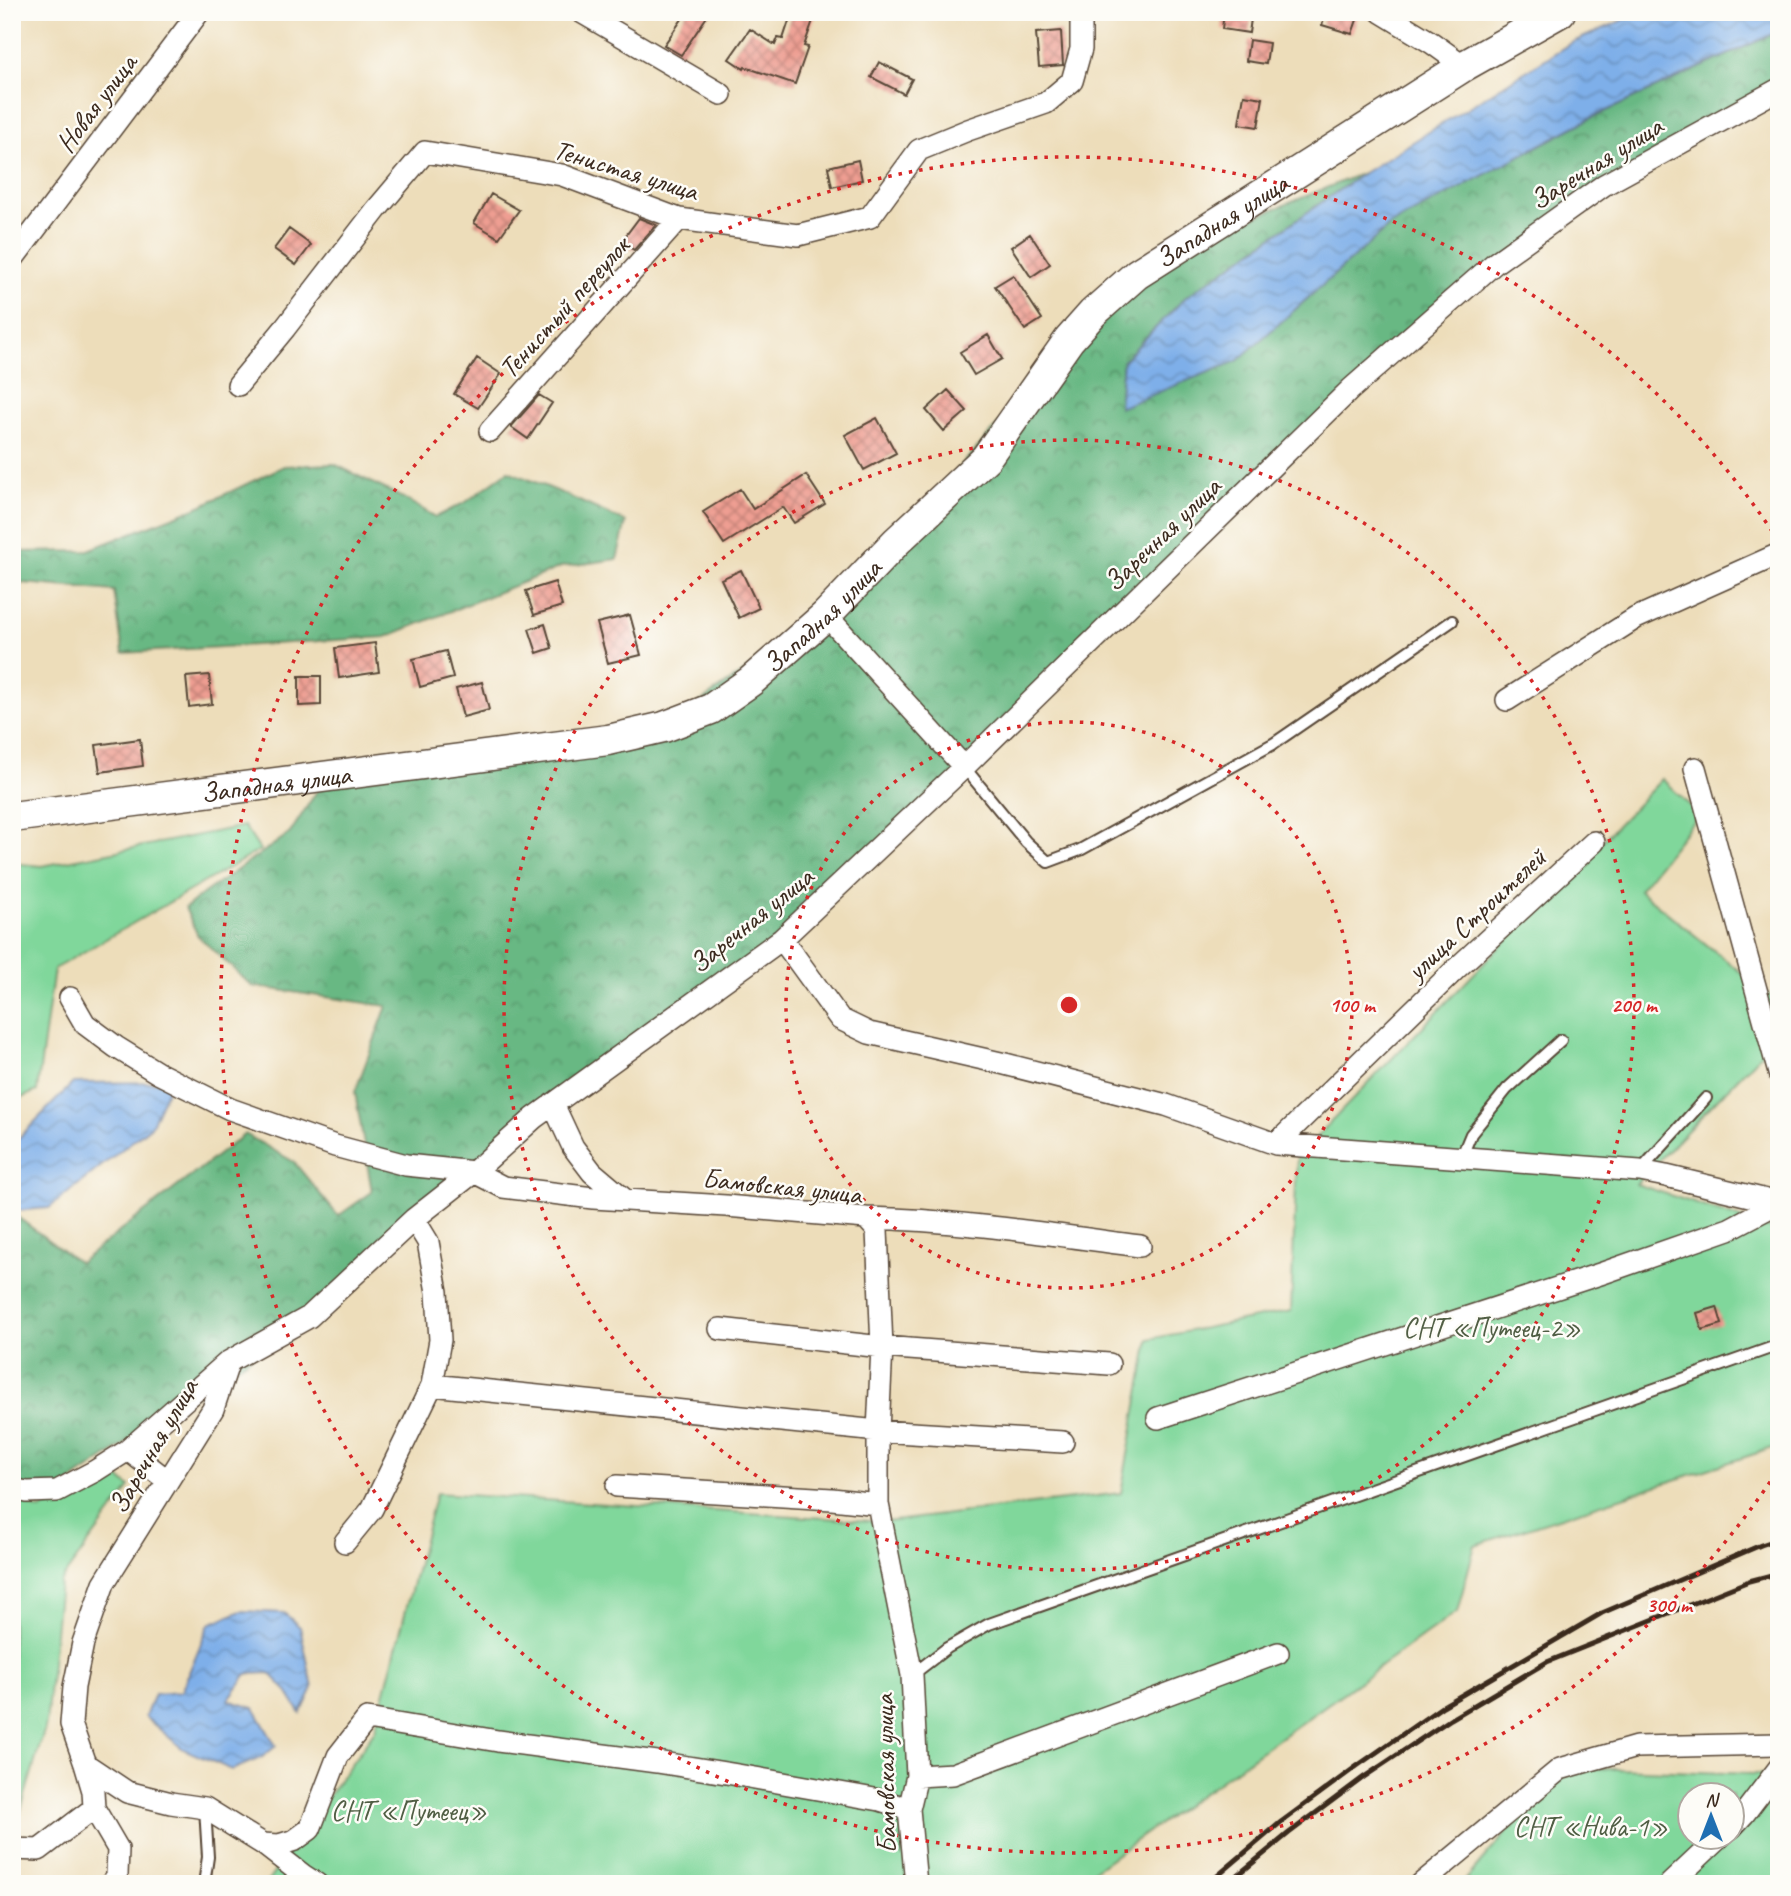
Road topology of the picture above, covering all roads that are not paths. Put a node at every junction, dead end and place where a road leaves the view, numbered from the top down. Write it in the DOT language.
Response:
graph roads {
  1 [pos="199,12"];
  2 [pos="581,12"];
  3 [pos="1081,12"];
  4 [pos="1381,12"];
  5 [pos="1560,12"];
  6 [pos="1464,66"];
  7 [pos="1779,89"];
  8 [pos="721,94"];
  9 [pos="679,219"];
  10 [pos="12,260"];
  11 [pos="238,385"];
  12 [pos="490,431"];
  13 [pos="1779,554"];
  14 [pos="826,615"];
  15 [pos="1452,621"];
  16 [pos="1507,700"];
  17 [pos="964,767"];
  18 [pos="1695,768"];
  19 [pos="12,817"];
  20 [pos="1594,842"];
  21 [pos="782,939"];
  22 [pos="70,998"];
  23 [pos="1561,1040"];
  24 [pos="1779,1073"];
  25 [pos="1706,1098"];
  26 [pos="554,1104"];
  27 [pos="1276,1144"];
  28 [pos="1461,1158"];
  29 [pos="1640,1171"];
  30 [pos="474,1172"];
  31 [pos="625,1200"];
  32 [pos="1778,1203"];
  33 [pos="866,1218"];
  34 [pos="414,1219"];
  35 [pos="1140,1246"];
  36 [pos="720,1329"];
  37 [pos="1779,1345"];
  38 [pos="882,1347"];
  39 [pos="228,1362"];
  40 [pos="1108,1364"];
  41 [pos="432,1385"];
  42 [pos="1158,1418"];
  43 [pos="878,1431"];
  44 [pos="1063,1442"];
  45 [pos="128,1450"];
  46 [pos="168,1481"];
  47 [pos="617,1486"];
  48 [pos="12,1489"];
  49 [pos="878,1504"];
  50 [pos="345,1542"];
  51 [pos="1278,1653"];
  52 [pos="912,1675"];
  53 [pos="1779,1744"];
  54 [pos="85,1764"];
  55 [pos="1779,1768"];
  56 [pos="917,1776"];
  57 [pos="94,1808"];
  58 [pos="205,1808"];
  59 [pos="909,1809"];
  60 [pos="1746,1813"];
  61 [pos="263,1844"];
  62 [pos="12,1849"];
  63 [pos="1706,1850"];
  64 [pos="112,1884"];
  65 [pos="204,1884"];
  66 [pos="317,1884"];
  67 [pos="916,1884"];
  68 [pos="1421,1884"];
  69 [pos="1670,1884"];
  1 -- 10 [label="street, Новая улица"];
  2 -- 8 [label="street"];
  3 -- 9 [label="street, Тенистая улица"];
  4 -- 6 [label="street"];
  5 -- 6 [label="main road, Западная улица"];
  6 -- 14 [label="main road, Западная улица"];
  7 -- 17 [label="street, Заречная улица"];
  9 -- 11 [label="street, Тенистая улица"];
  9 -- 12 [label="street, Тенистый переулок"];
  13 -- 16 [label="street"];
  14 -- 17 [label="street"];
  14 -- 19 [label="main road, Западная улица"];
  15 -- 17 [label="lane"];
  17 -- 21 [label="street, Заречная улица"];
  18 -- 24 [label="street"];
  20 -- 27 [label="street, улица Строителей"];
  21 -- 26 [label="street, Заречная улица"];
  21 -- 27 [label="street"];
  22 -- 30 [label="street, Бамовская улица"];
  23 -- 28 [label="lane"];
  25 -- 29 [label="lane"];
  26 -- 30 [label="street, Заречная улица"];
  26 -- 31 [label="street"];
  27 -- 28 [label="street"];
  28 -- 29 [label="street"];
  29 -- 32 [label="street"];
  30 -- 31 [label="street, Бамовская улица"];
  30 -- 34 [label="street, Заречная улица"];
  31 -- 33 [label="street, Бамовская улица"];
  32 -- 42 [label="street"];
  33 -- 35 [label="street"];
  33 -- 38 [label="street, Бамовская улица"];
  34 -- 39 [label="street, Заречная улица"];
  34 -- 41 [label="street"];
  36 -- 38 [label="street"];
  37 -- 52 [label="lane"];
  38 -- 40 [label="street"];
  38 -- 43 [label="street, Бамовская улица"];
  39 -- 45 [label="street"];
  39 -- 46 [label="street, Заречная улица"];
  41 -- 43 [label="street"];
  41 -- 50 [label="street"];
  43 -- 44 [label="street"];
  43 -- 49 [label="street, Бамовская улица"];
  45 -- 46 [label="street"];
  45 -- 48 [label="street"];
  46 -- 54 [label="street, Заречная улица"];
  47 -- 49 [label="street"];
  49 -- 52 [label="street, Бамовская улица"];
  51 -- 56 [label="street"];
  52 -- 56 [label="street, Бамовская улица"];
  53 -- 68 [label="street"];
  54 -- 57 [label="street, Заречная улица"];
  54 -- 58 [label="street"];
  55 -- 60 [label="street"];
  56 -- 59 [label="street, Бамовская улица"];
  57 -- 62 [label="street"];
  57 -- 64 [label="street"];
  58 -- 61 [label="street"];
  58 -- 65 [label="lane"];
  59 -- 61 [label="street"];
  59 -- 67 [label="street, Бамовская улица"];
  61 -- 66 [label="street"];
  63 -- 69 [label="street"];
}
